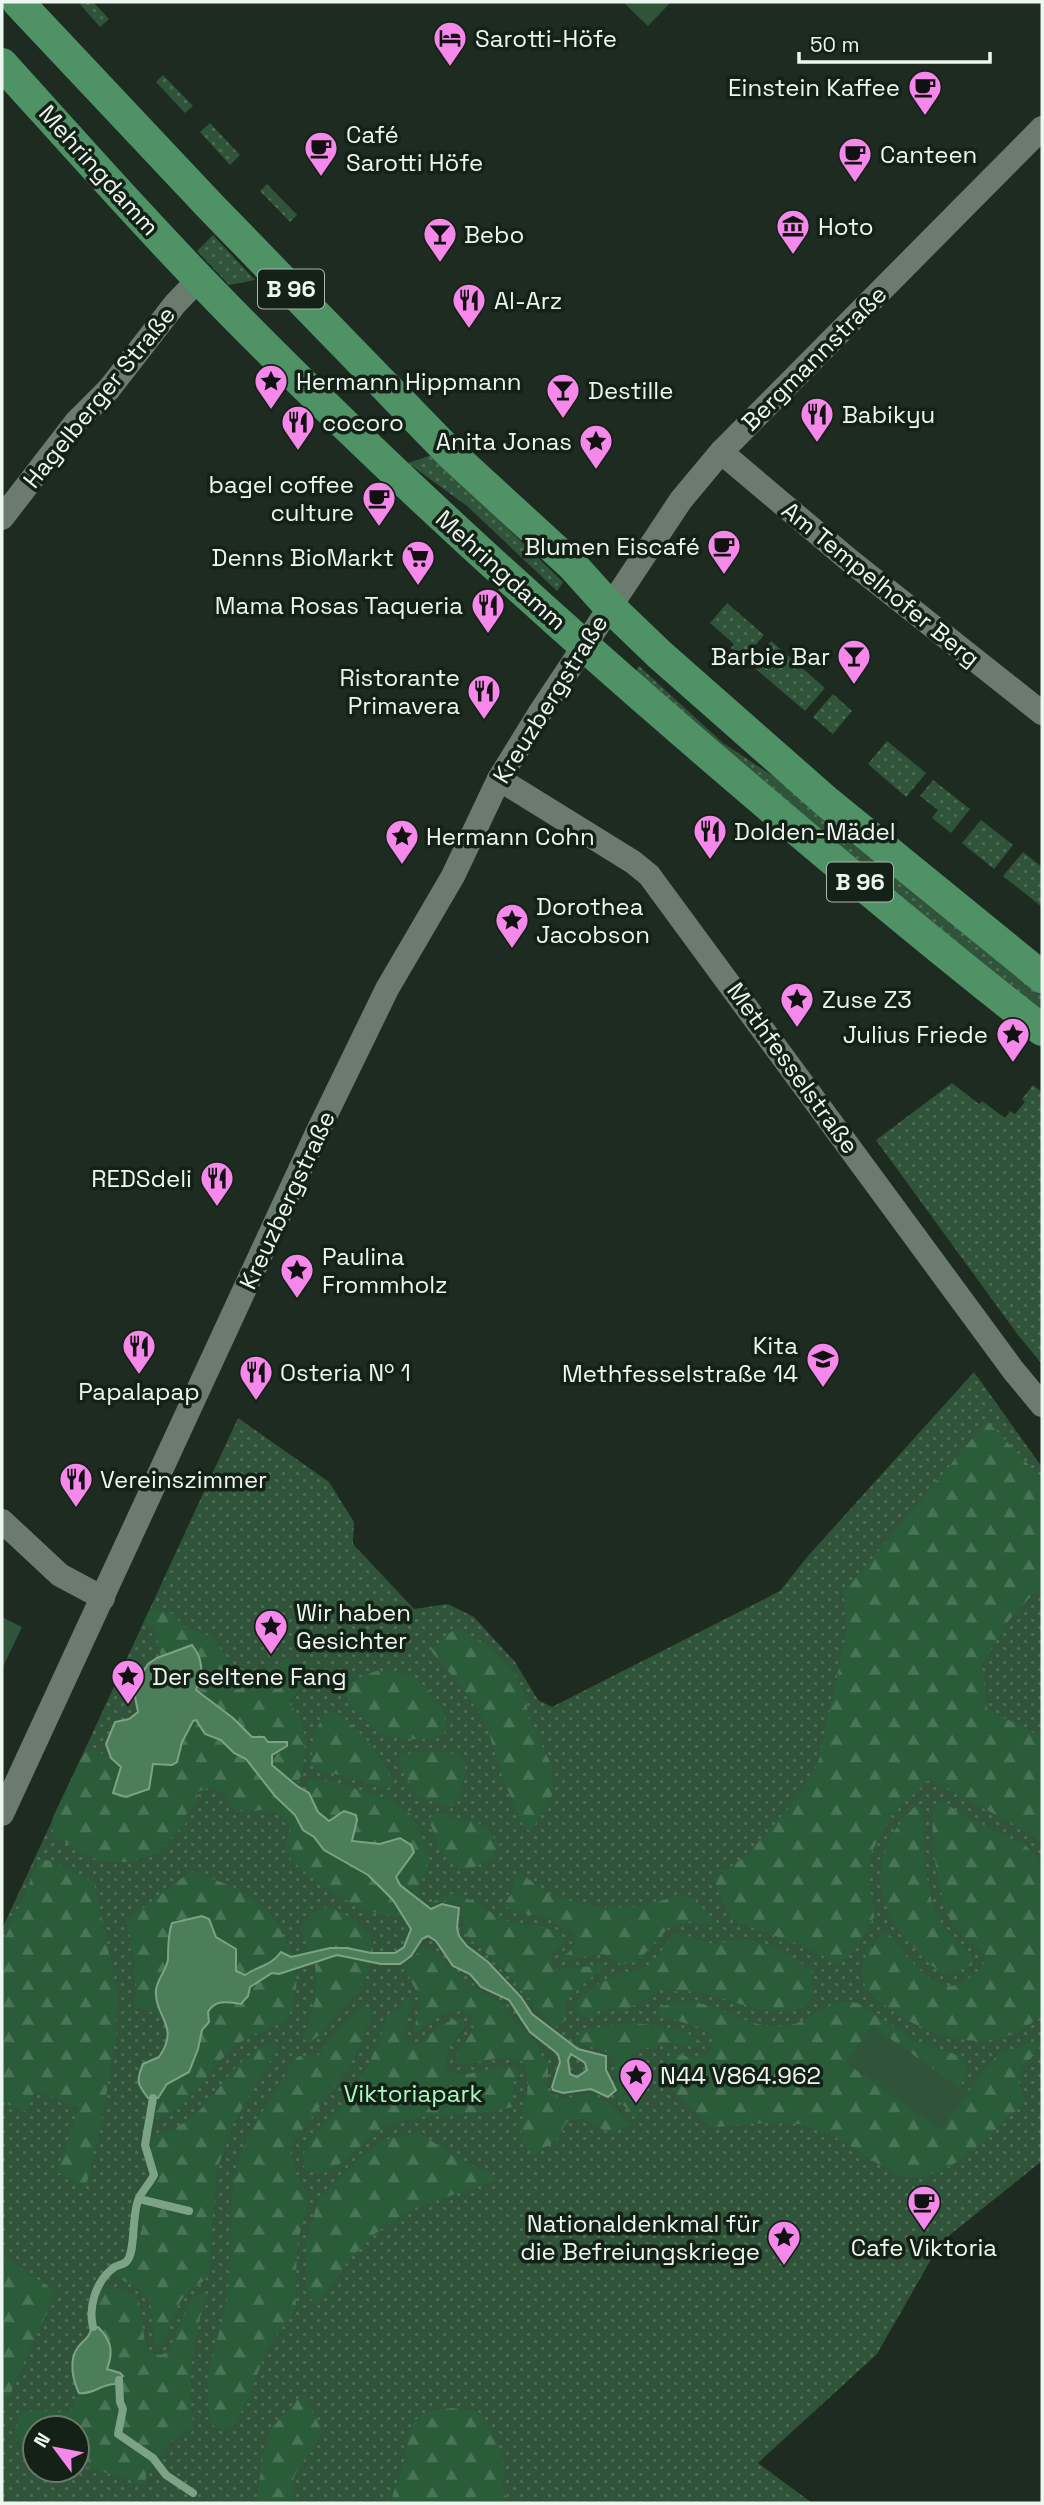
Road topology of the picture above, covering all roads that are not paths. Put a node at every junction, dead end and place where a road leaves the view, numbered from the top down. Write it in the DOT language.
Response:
graph roads {
  1 [pos="18,2"];
  2 [pos="2,64"];
  3 [pos="1042,128"];
  4 [pos="200,279"];
  5 [pos="721,452"];
  6 [pos="2,518"];
  7 [pos="609,606"];
  8 [pos="584,645"];
  9 [pos="1042,713"];
  10 [pos="499,779"];
  11 [pos="1042,976"];
  12 [pos="1042,1030"];
  13 [pos="1042,1405"];
  14 [pos="2,1521"];
  15 [pos="103,1598"];
  16 [pos="2,1814"];
  1 -- 7 [label="main road, Mehringdamm / B 96"];
  2 -- 4 [label="main road, Mehringdamm / B 96"];
  3 -- 5 [label="street, Bergmannstraße"];
  4 -- 6 [label="street, Hagelberger Straße"];
  4 -- 8 [label="main road, Mehringdamm / B 96"];
  5 -- 7 [label="street, Bergmannstraße"];
  5 -- 9 [label="street, Am Tempelhofer Berg"];
  7 -- 8 [label="street, Kreuzbergstraße"];
  7 -- 11 [label="main road, Mehringdamm / B 96"];
  8 -- 10 [label="street, Kreuzbergstraße"];
  8 -- 12 [label="main road, Mehringdamm / B 96"];
  10 -- 13 [label="street, Methfesselstraße"];
  10 -- 15 [label="street, Kreuzbergstraße"];
  14 -- 15 [label="street"];
  15 -- 16 [label="street, Kreuzbergstraße"];
}
